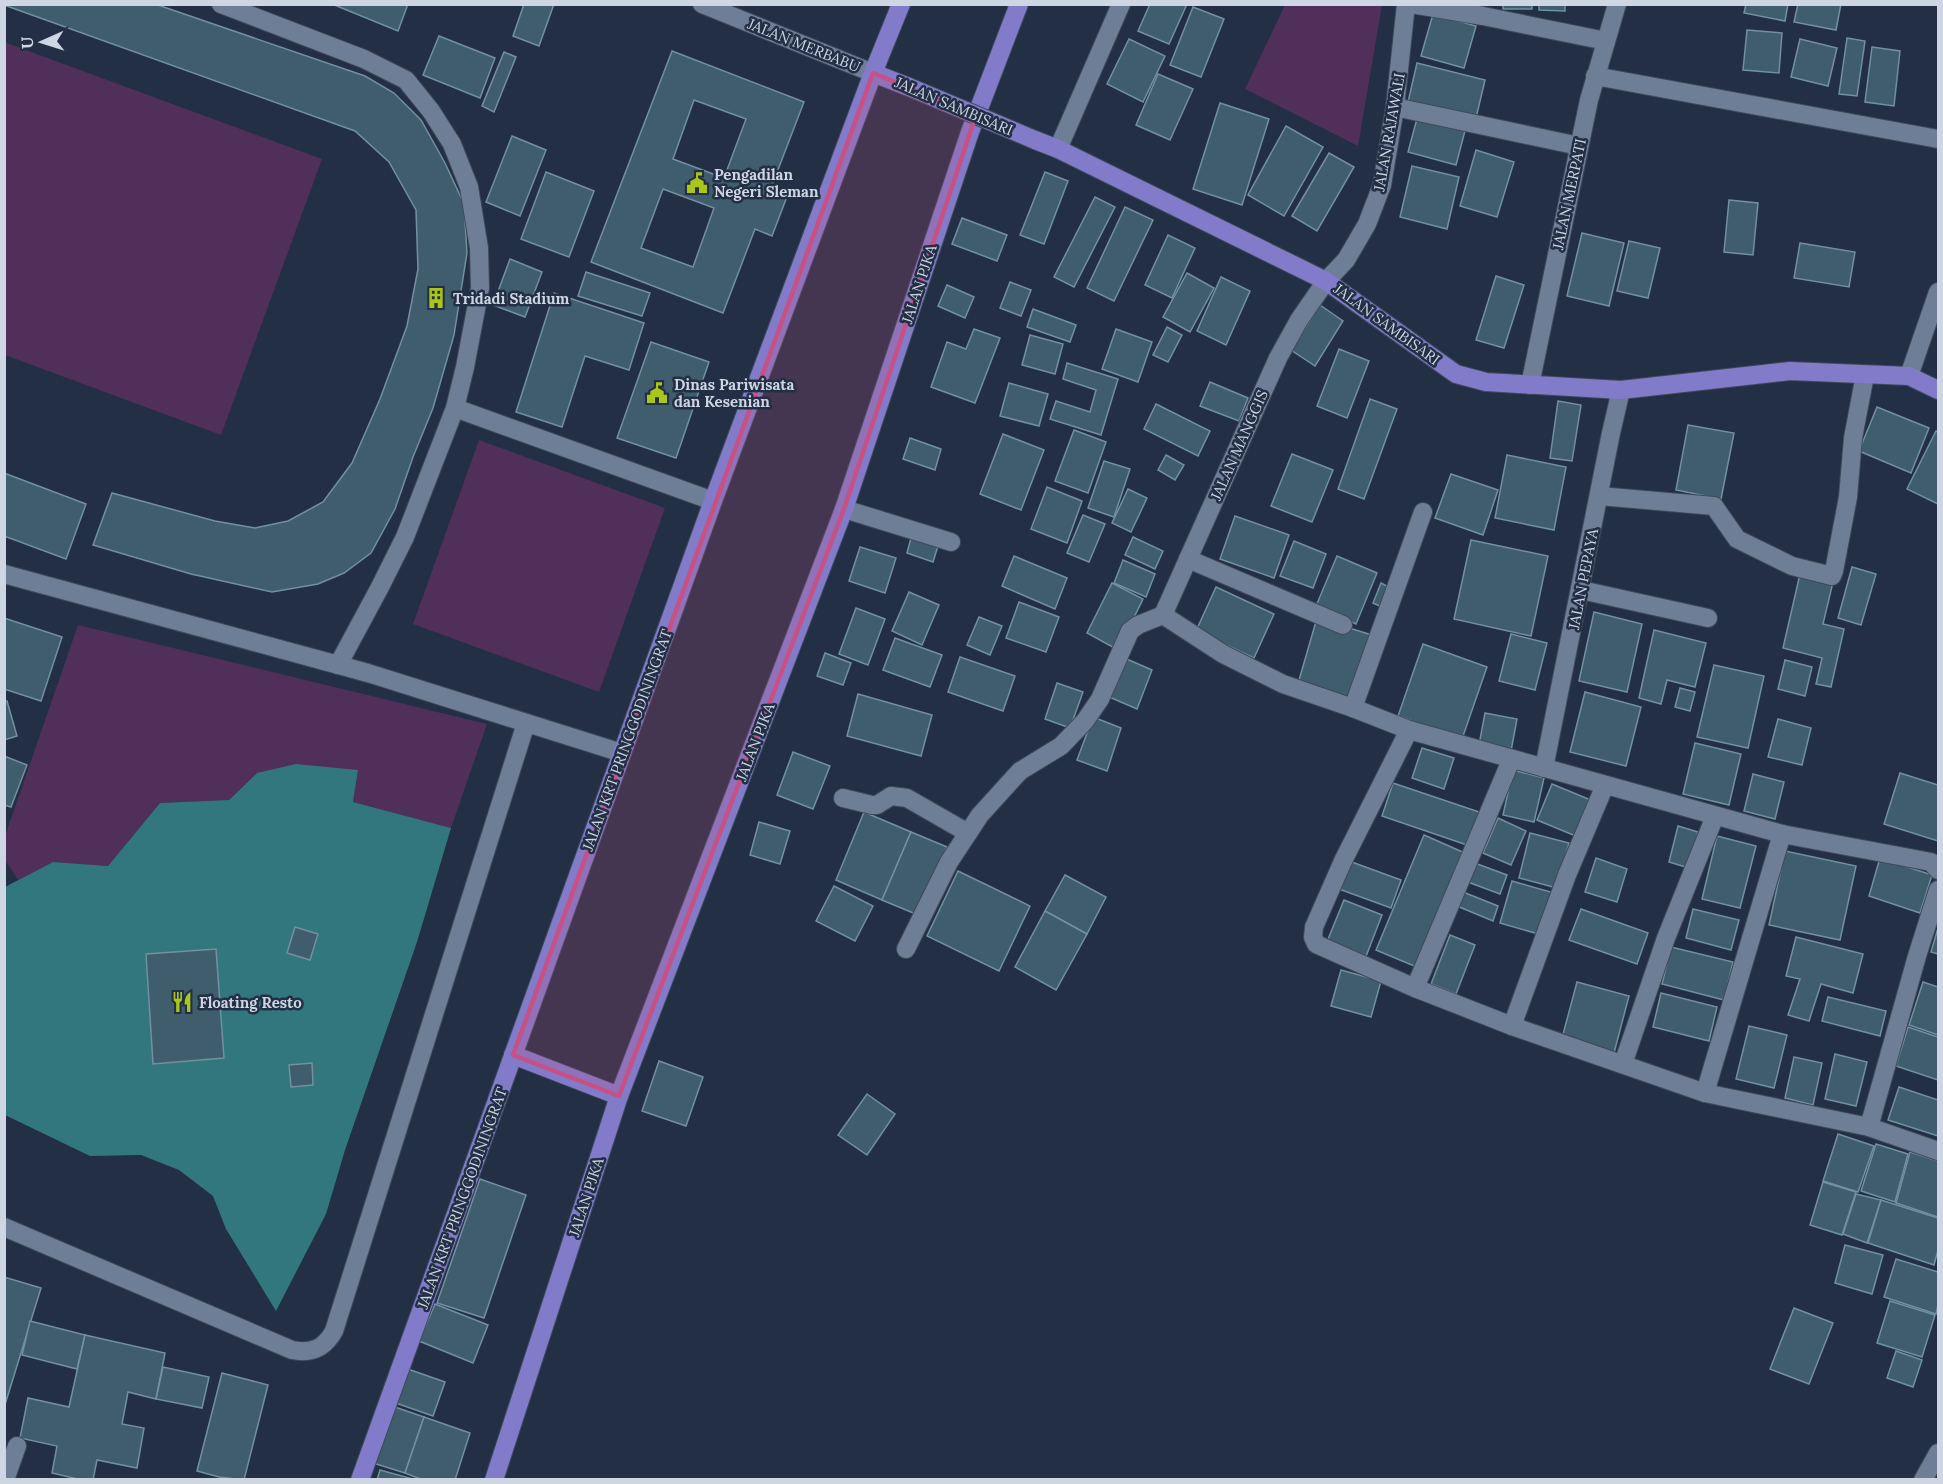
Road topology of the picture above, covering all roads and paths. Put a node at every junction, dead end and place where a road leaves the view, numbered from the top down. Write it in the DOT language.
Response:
graph roads {
  1 [pos="221,4"];
  2 [pos="702,4"];
  3 [pos="901,4"];
  4 [pos="1018,4"];
  5 [pos="1121,4"];
  6 [pos="1406,4"];
  7 [pos="1411,4"];
  8 [pos="1617,4"];
  9 [pos="1606,41"];
  10 [pos="873,73"];
  11 [pos="1595,76"];
  12 [pos="1395,107"];
  13 [pos="1938,139"];
  14 [pos="1579,146"];
  15 [pos="1058,150"];
  16 [pos="1326,280"];
  17 [pos="1938,292"];
  18 [pos="1865,375"];
  19 [pos="1909,376"];
  20 [pos="1530,385"];
  21 [pos="1621,390"];
  22 [pos="1938,390"];
  23 [pos="455,408"];
  24 [pos="1599,496"];
  25 [pos="713,501"];
  26 [pos="844,509"];
  27 [pos="1423,512"];
  28 [pos="951,542"];
  29 [pos="1188,559"];
  30 [pos="4,574"];
  31 [pos="1581,590"];
  32 [pos="1163,615"];
  33 [pos="1708,618"];
  34 [pos="1343,625"];
  35 [pos="338,665"];
  36 [pos="1353,708"];
  37 [pos="526,723"];
  38 [pos="1409,730"];
  39 [pos="622,753"];
  40 [pos="1511,760"];
  41 [pos="1544,768"];
  42 [pos="1605,785"];
  43 [pos="843,798"];
  44 [pos="1715,816"];
  45 [pos="968,833"];
  46 [pos="1782,834"];
  47 [pos="1938,870"];
  48 [pos="1938,890"];
  49 [pos="906,949"];
  50 [pos="1415,988"];
  51 [pos="1512,1026"];
  52 [pos="513,1055"];
  53 [pos="1623,1064"];
  54 [pos="1705,1093"];
  55 [pos="619,1096"];
  56 [pos="1869,1126"];
  57 [pos="1938,1151"];
  58 [pos="4,1227"];
  59 [pos="17,1446"];
  60 [pos="1938,1454"];
  61 [pos="5,1479"];
  62 [pos="360,1479"];
  63 [pos="494,1479"];
  64 [pos="1923,1479"];
  1 -- 23 [label="street"];
  2 -- 10 [label="street, JALAN MERBABU"];
  3 -- 10 [label="main road, JALAN KRT PRINGGODININGRAT"];
  4 -- 26 [label="main road, JALAN PJKA"];
  5 -- 15 [label="street"];
  6 -- 12 [label="street, JALAN RAJAWALI"];
  7 -- 9 [label="street"];
  8 -- 9 [label="street, JALAN MERPATI"];
  9 -- 11 [label="street, JALAN MERPATI"];
  10 -- 15 [label="main road, JALAN SAMBISARI, bridge"];
  10 -- 25 [label="main road, JALAN KRT PRINGGODININGRAT"];
  11 -- 13 [label="street"];
  11 -- 14 [label="street, JALAN MERPATI"];
  12 -- 14 [label="street"];
  12 -- 16 [label="street, JALAN RAJAWALI"];
  14 -- 20 [label="street, JALAN MERPATI"];
  15 -- 16 [label="main road, JALAN SAMBISARI"];
  16 -- 20 [label="main road, JALAN SAMBISARI"];
  16 -- 29 [label="street, JALAN MANGGIS"];
  17 -- 19 [label="street"];
  18 -- 19 [label="main road, JALAN SAMBISARI"];
  18 -- 21 [label="main road, JALAN SAMBISARI"];
  18 -- 24 [label="street"];
  19 -- 22 [label="main road, JALAN SAMBISARI"];
  20 -- 21 [label="main road, JALAN SAMBISARI"];
  21 -- 24 [label="street, JALAN PEPAYA"];
  23 -- 25 [label="street"];
  23 -- 35 [label="street"];
  24 -- 31 [label="street, JALAN PEPAYA"];
  25 -- 39 [label="main road, JALAN KRT PRINGGODININGRAT"];
  26 -- 28 [label="street"];
  26 -- 55 [label="main road, JALAN PJKA"];
  27 -- 36 [label="street"];
  29 -- 32 [label="street, JALAN MANGGIS"];
  29 -- 34 [label="street"];
  30 -- 35 [label="street"];
  31 -- 33 [label="street"];
  31 -- 41 [label="street, JALAN PEPAYA"];
  32 -- 36 [label="street"];
  32 -- 45 [label="street"];
  35 -- 37 [label="street"];
  36 -- 38 [label="street"];
  37 -- 39 [label="street"];
  37 -- 58 [label="street"];
  38 -- 40 [label="street"];
  38 -- 50 [label="street"];
  39 -- 52 [label="main road, JALAN KRT PRINGGODININGRAT"];
  40 -- 41 [label="street"];
  40 -- 50 [label="street"];
  41 -- 42 [label="street"];
  42 -- 44 [label="street"];
  42 -- 51 [label="street"];
  43 -- 45 [label="street"];
  44 -- 46 [label="street"];
  44 -- 53 [label="street"];
  45 -- 49 [label="street"];
  46 -- 47 [label="street"];
  46 -- 54 [label="street"];
  48 -- 56 [label="street"];
  50 -- 51 [label="street"];
  51 -- 53 [label="street"];
  52 -- 55 [label="main road"];
  52 -- 62 [label="main road, JALAN KRT PRINGGODININGRAT"];
  53 -- 54 [label="street"];
  54 -- 56 [label="street"];
  55 -- 63 [label="main road, JALAN PJKA"];
  56 -- 57 [label="street"];
  59 -- 61 [label="street"];
  60 -- 64 [label="street"];
}
